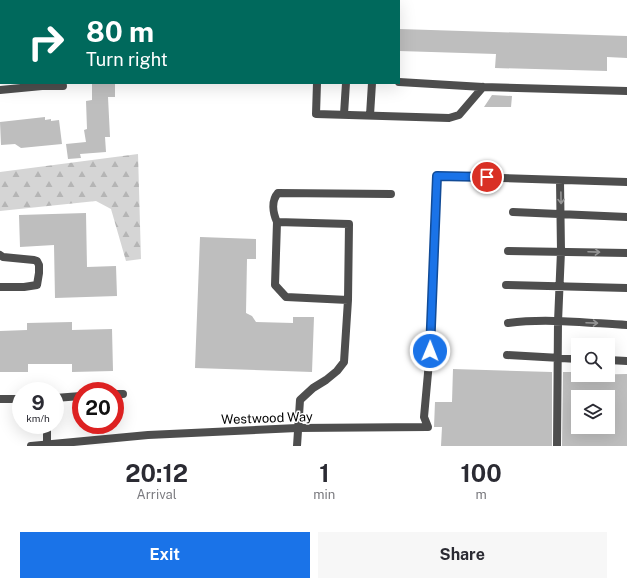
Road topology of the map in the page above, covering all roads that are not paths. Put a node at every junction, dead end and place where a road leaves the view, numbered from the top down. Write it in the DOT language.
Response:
graph roads {
  1 [pos="400,82"];
  2 [pos="317,84"];
  3 [pos="346,84"];
  4 [pos="372,84"];
  5 [pos="63,86"];
  6 [pos="483,87"];
  7 [pos="0,90"];
  8 [pos="627,91"];
  9 [pos="344,114"];
  10 [pos="370,115"];
  11 [pos="560,181"];
  12 [pos="627,182"];
  13 [pos="390,194"];
  14 [pos="513,212"];
  15 [pos="561,214"];
  16 [pos="627,216"];
  17 [pos="277,222"];
  18 [pos="508,251"];
  19 [pos="561,251"];
  20 [pos="627,253"];
  21 [pos="0,255"];
  22 [pos="506,285"];
  23 [pos="559,286"];
  24 [pos="0,287"];
  25 [pos="627,288"];
  26 [pos="348,300"];
  27 [pos="558,322"];
  28 [pos="508,323"];
  29 [pos="627,325"];
  30 [pos="507,355"];
  31 [pos="558,358"];
  32 [pos="571,359"];
  33 [pos="615,360"];
  34 [pos="627,361"];
  35 [pos="0,399"];
  36 [pos="12,399"];
  37 [pos="297,428"];
  38 [pos="47,434"];
  39 [pos="47,444"];
  40 [pos="32,446"];
  41 [pos="297,446"];
  42 [pos="557,446"];
  1 -- 6 [label="street"];
  2 -- 9 [label="street"];
  3 -- 9 [label="street"];
  4 -- 10 [label="street"];
  5 -- 7 [label="street"];
  6 -- 8 [label="street"];
  6 -- 10 [label="street"];
  9 -- 10 [label="street"];
  11 -- 12 [label="street"];
  11 -- 15 [label="street, one-way"];
  11 -- 37 [label="street, Westwood Way"];
  13 -- 17 [label="street"];
  14 -- 15 [label="street"];
  15 -- 16 [label="street"];
  15 -- 19 [label="street"];
  17 -- 26 [label="street"];
  17 -- 26 [label="street"];
  18 -- 19 [label="street"];
  19 -- 20 [label="street, one-way"];
  19 -- 23 [label="street"];
  21 -- 24 [label="street"];
  22 -- 23 [label="street"];
  23 -- 25 [label="street"];
  23 -- 27 [label="street"];
  26 -- 37 [label="street"];
  27 -- 28 [label="street"];
  27 -- 29 [label="street, one-way"];
  27 -- 31 [label="street"];
  30 -- 31 [label="street"];
  31 -- 32 [label="street"];
  31 -- 42 [label="street"];
  33 -- 34 [label="street"];
  35 -- 36 [label="street"];
  37 -- 39 [label="street, Westwood Way"];
  37 -- 41 [label="street"];
  38 -- 39 [label="street"];
  39 -- 40 [label="street, Westwood Way"];
}
